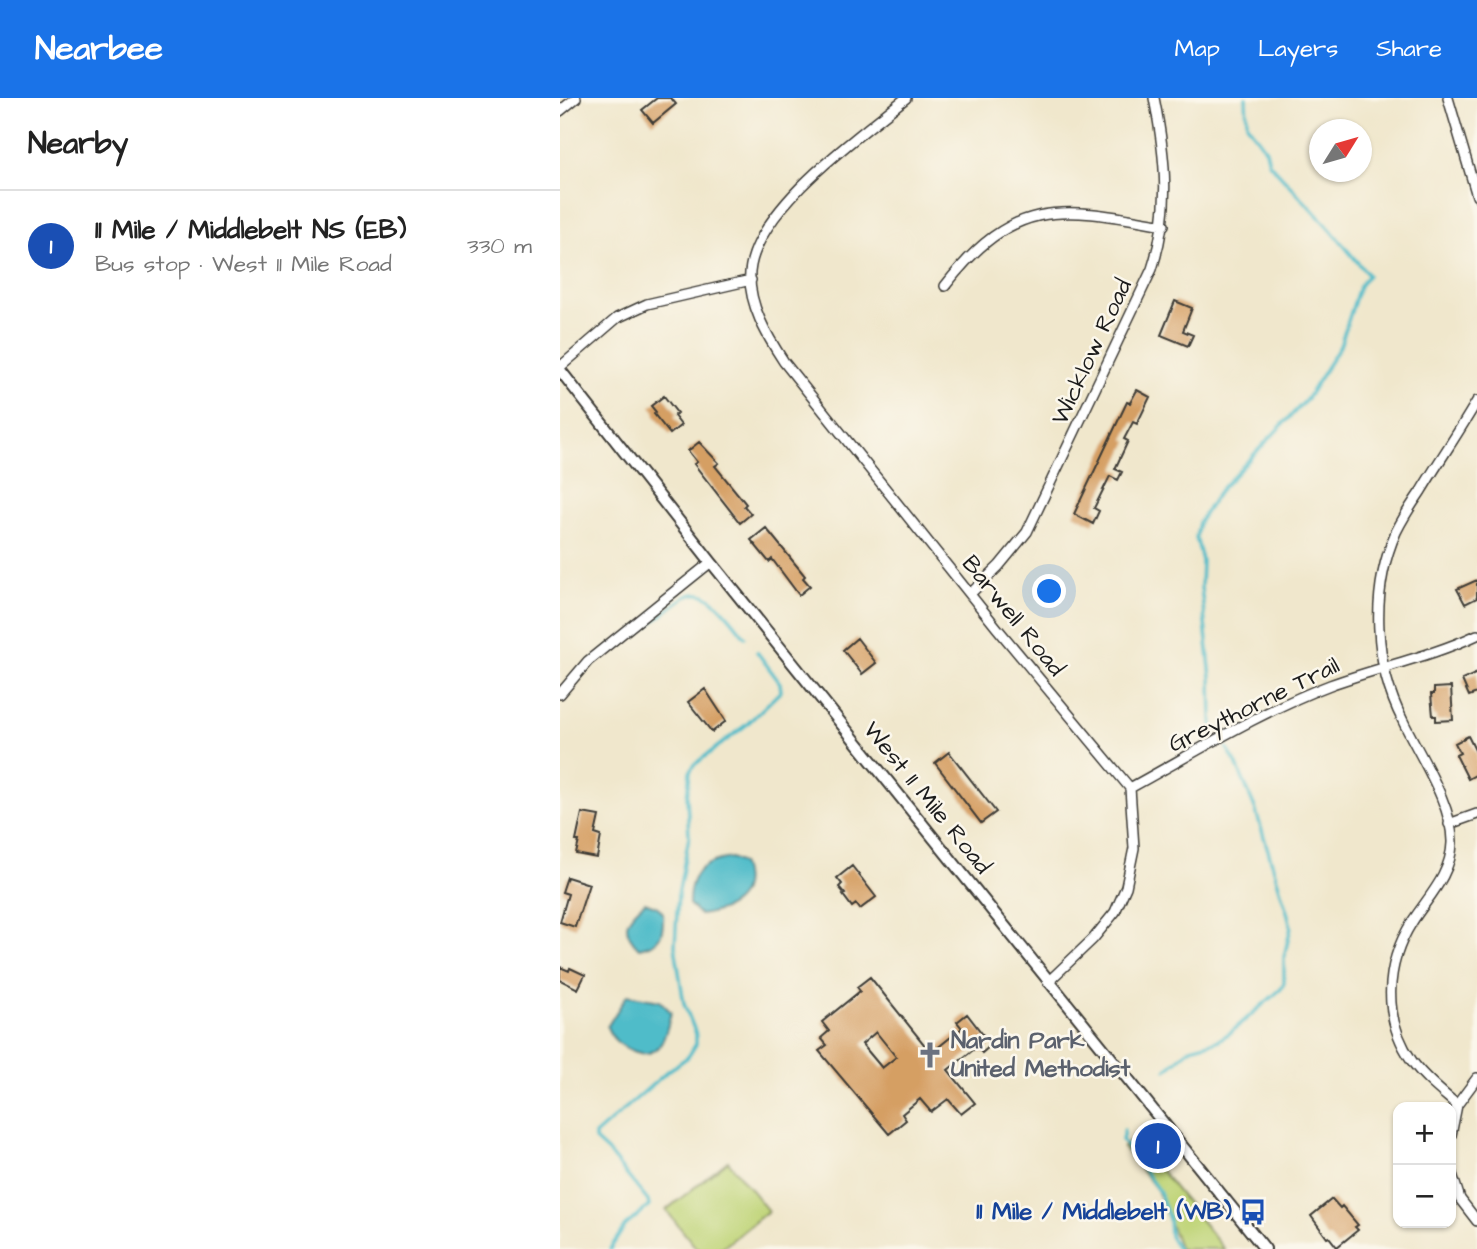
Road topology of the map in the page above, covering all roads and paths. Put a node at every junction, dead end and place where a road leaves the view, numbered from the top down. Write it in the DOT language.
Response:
graph roads {
  1 [pos="576,98"];
  2 [pos="906,98"];
  3 [pos="1154,98"];
  4 [pos="1448,98"];
  5 [pos="560,111"];
  6 [pos="1474,173"];
  7 [pos="1477,196"];
  8 [pos="1164,225"];
  9 [pos="751,280"];
  10 [pos="945,286"];
  11 [pos="560,369"];
  12 [pos="1477,401"];
  13 [pos="711,562"];
  14 [pos="970,594"];
  15 [pos="1477,635"];
  16 [pos="1383,668"];
  17 [pos="560,694"];
  18 [pos="1130,788"];
  19 [pos="1477,814"];
  20 [pos="1450,824"];
  21 [pos="1048,982"];
  22 [pos="1477,1077"];
  23 [pos="1457,1105"];
  24 [pos="1456,1110"];
  25 [pos="1456,1187"];
  26 [pos="1477,1221"];
  27 [pos="1265,1249"];
  1 -- 5 [label="street"];
  2 -- 9 [label="street"];
  3 -- 8 [label="street, Wicklow Road"];
  4 -- 6 [label="street"];
  6 -- 7 [label="street"];
  8 -- 10 [label="street"];
  8 -- 14 [label="street, Wicklow Road"];
  9 -- 11 [label="street"];
  9 -- 14 [label="street, Barwell Road"];
  11 -- 13 [label="street, West 11 Mile Road"];
  12 -- 16 [label="street"];
  13 -- 17 [label="street"];
  13 -- 21 [label="street, West 11 Mile Road"];
  14 -- 18 [label="street, Barwell Road"];
  15 -- 16 [label="street, Greythorne Trail"];
  16 -- 18 [label="street, Greythorne Trail"];
  16 -- 20 [label="street"];
  18 -- 21 [label="street"];
  19 -- 20 [label="street"];
  20 -- 23 [label="street"];
  21 -- 27 [label="street, West 11 Mile Road"];
  22 -- 23 [label="street"];
  23 -- 24 [label="street"];
  25 -- 26 [label="street"];
}
